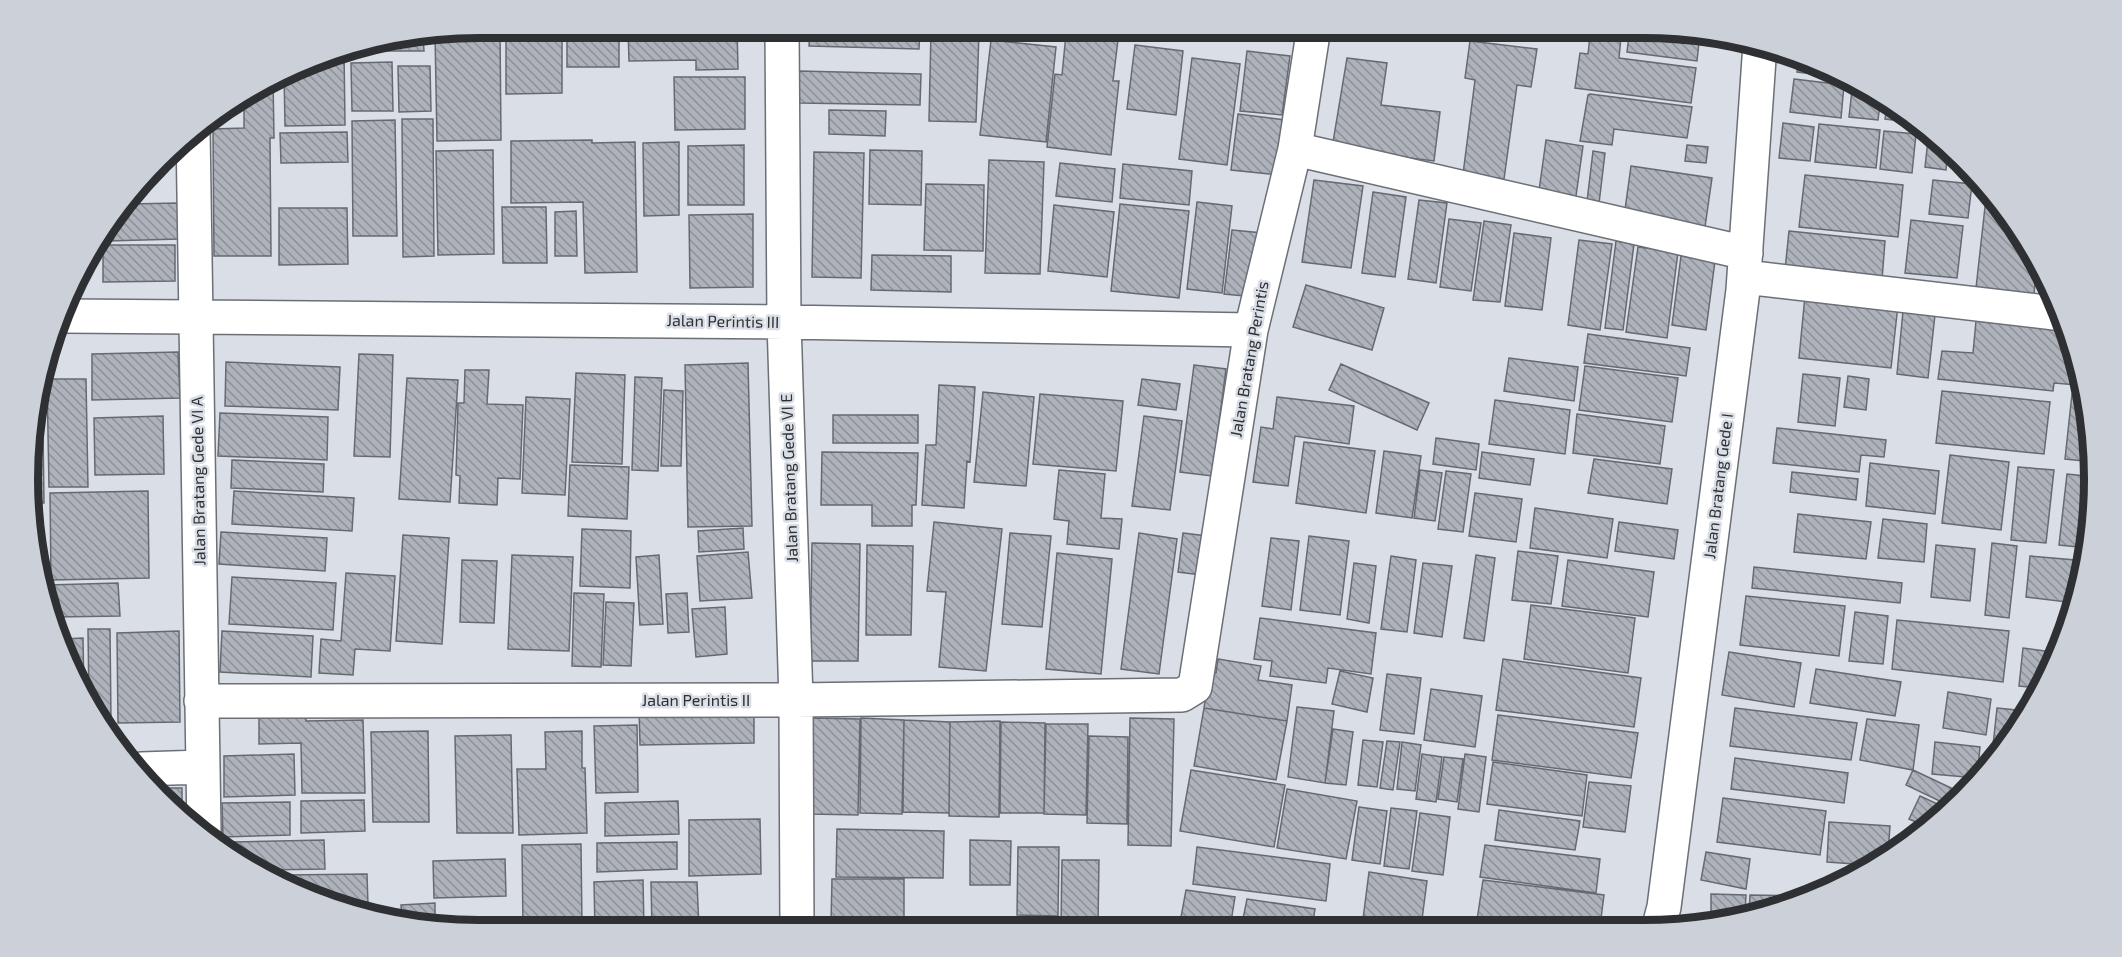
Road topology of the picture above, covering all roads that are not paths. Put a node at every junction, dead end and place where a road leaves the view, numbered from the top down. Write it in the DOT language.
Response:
graph roads {
  1 [pos="782,38"];
  2 [pos="1312,38"];
  3 [pos="1759,53"];
  4 [pos="193,143"];
  5 [pos="1295,149"];
  6 [pos="1745,265"];
  7 [pos="2052,312"];
  8 [pos="69,315"];
  9 [pos="195,316"];
  10 [pos="784,322"];
  11 [pos="1251,330"];
  12 [pos="1191,692"];
  13 [pos="796,700"];
  14 [pos="201,701"];
  15 [pos="202,767"];
  16 [pos="147,769"];
  17 [pos="204,823"];
  18 [pos="1661,919"];
  19 [pos="797,920"];
  1 -- 10 [label="street, Jalan Bratang Gede VI E"];
  2 -- 5 [label="street, Jalan Bratang Perintis"];
  3 -- 6 [label="street, Jalan Bratang Gede I"];
  4 -- 9 [label="street, Jalan Bratang Gede VI A"];
  5 -- 6 [label="street"];
  5 -- 11 [label="street, Jalan Bratang Perintis"];
  6 -- 7 [label="street"];
  6 -- 18 [label="street, Jalan Bratang Gede I"];
  8 -- 9 [label="street"];
  9 -- 10 [label="street, Jalan Perintis III"];
  9 -- 14 [label="street, Jalan Bratang Gede VI A"];
  10 -- 11 [label="street, Jalan Perintis III"];
  10 -- 13 [label="street, Jalan Bratang Gede VI E"];
  11 -- 12 [label="street, Jalan Bratang Perintis"];
  12 -- 13 [label="street, Jalan Perintis II"];
  13 -- 14 [label="street, Jalan Perintis II"];
  13 -- 19 [label="street, Jalan Bratang Gede VI E"];
  14 -- 15 [label="street, Jalan Bratang Gede VI A"];
  15 -- 16 [label="street"];
  15 -- 17 [label="street, Jalan Bratang Gede VI A"];
}
